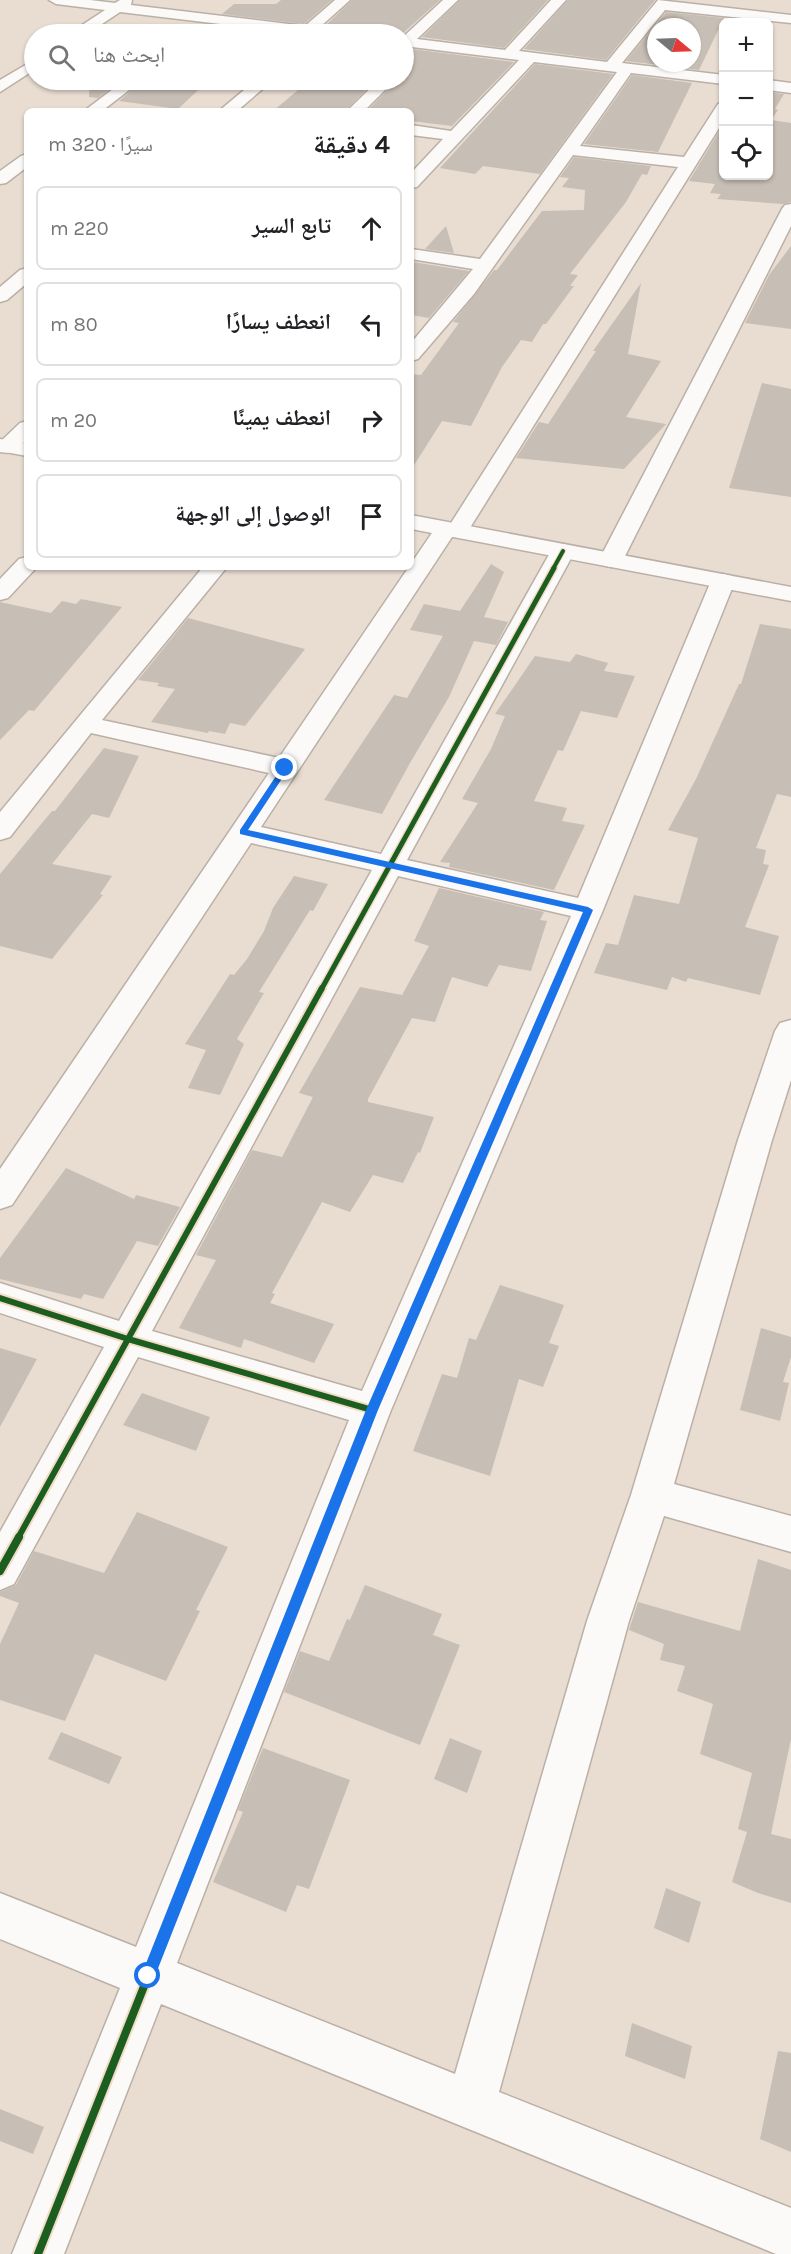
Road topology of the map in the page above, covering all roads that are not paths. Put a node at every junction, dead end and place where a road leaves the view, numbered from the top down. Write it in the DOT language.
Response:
graph roads {
  1 [pos="56,0"];
  2 [pos="343,0"];
  3 [pos="451,0"];
  4 [pos="559,0"];
  5 [pos="791,0"];
  6 [pos="663,2"];
  7 [pos="123,4"];
  8 [pos="222,6"];
  9 [pos="785,19"];
  10 [pos="207,23"];
  11 [pos="93,24"];
  12 [pos="218,24"];
  13 [pos="324,24"];
  14 [pos="773,30"];
  15 [pos="414,39"];
  16 [pos="414,45"];
  17 [pos="508,55"];
  18 [pos="530,57"];
  19 [pos="619,68"];
  20 [pos="24,71"];
  21 [pos="719,80"];
  22 [pos="773,86"];
  23 [pos="0,87"];
  24 [pos="791,88"];
  25 [pos="120,90"];
  26 [pos="253,90"];
  27 [pos="377,90"];
  28 [pos="96,108"];
  29 [pos="231,108"];
  30 [pos="358,108"];
  31 [pos="719,114"];
  32 [pos="414,130"];
  33 [pos="454,136"];
  34 [pos="567,148"];
  35 [pos="24,161"];
  36 [pos="689,163"];
  37 [pos="0,179"];
  38 [pos="414,180"];
  39 [pos="791,209"];
  40 [pos="414,255"];
  41 [pos="484,265"];
  42 [pos="24,276"];
  43 [pos="0,296"];
  44 [pos="414,352"];
  45 [pos="24,431"];
  46 [pos="12,447"];
  47 [pos="414,523"];
  48 [pos="451,530"];
  49 [pos="563,551"];
  50 [pos="611,560"];
  51 [pos="24,567"];
  52 [pos="213,570"];
  53 [pos="723,581"];
  54 [pos="0,593"];
  55 [pos="791,594"];
  56 [pos="85,724"];
  57 [pos="285,768"];
  58 [pos="0,831"];
  59 [pos="243,832"];
  60 [pos="390,865"];
  61 [pos="588,910"];
  62 [pos="791,1031"];
  63 [pos="4,1181"];
  64 [pos="0,1298"];
  65 [pos="128,1339"];
  66 [pos="372,1410"];
  67 [pos="651,1495"];
  68 [pos="791,1534"];
  69 [pos="0,1571"];
  70 [pos="0,1916"];
  71 [pos="148,1976"];
  72 [pos="471,2105"];
  73 [pos="791,2234"];
  74 [pos="38,2254"];
  1 -- 7 [label="street"];
  2 -- 13 [label="street"];
  3 -- 15 [label="street"];
  4 -- 17 [label="street"];
  5 -- 9 [label="street"];
  6 -- 9 [label="street"];
  6 -- 19 [label="street"];
  7 -- 10 [label="street"];
  7 -- 11 [label="street"];
  8 -- 10 [label="street"];
  9 -- 14 [label="street"];
  10 -- 12 [label="street"];
  16 -- 17 [label="street"];
  17 -- 18 [label="street"];
  18 -- 19 [label="street"];
  18 -- 33 [label="street"];
  19 -- 21 [label="street"];
  19 -- 34 [label="street"];
  20 -- 23 [label="street"];
  22 -- 24 [label="street"];
  25 -- 28 [label="street"];
  26 -- 29 [label="street"];
  27 -- 30 [label="street"];
  31 -- 36 [label="street"];
  32 -- 33 [label="street"];
  33 -- 38 [label="street"];
  34 -- 36 [label="street"];
  34 -- 41 [label="street"];
  35 -- 37 [label="street"];
  36 -- 48 [label="street"];
  39 -- 50 [label="street"];
  40 -- 41 [label="street"];
  41 -- 44 [label="street"];
  42 -- 43 [label="street"];
  45 -- 46 [label="street"];
  47 -- 48 [label="street"];
  48 -- 49 [label="street"];
  48 -- 57 [label="street"];
  49 -- 50 [label="street"];
  49 -- 60 [label="street"];
  50 -- 53 [label="street"];
  51 -- 54 [label="street"];
  52 -- 56 [label="street"];
  53 -- 55 [label="street"];
  53 -- 61 [label="street"];
  56 -- 57 [label="street"];
  56 -- 58 [label="street"];
  57 -- 59 [label="street"];
  59 -- 60 [label="street"];
  59 -- 63 [label="street"];
  60 -- 61 [label="street"];
  60 -- 65 [label="street"];
  61 -- 66 [label="street"];
  62 -- 67 [label="street"];
  64 -- 65 [label="street"];
  65 -- 66 [label="street"];
  65 -- 69 [label="street"];
  66 -- 71 [label="street"];
  67 -- 68 [label="street"];
  67 -- 72 [label="street"];
  70 -- 71 [label="street"];
  71 -- 72 [label="street"];
  71 -- 74 [label="street"];
  72 -- 73 [label="street"];
}
